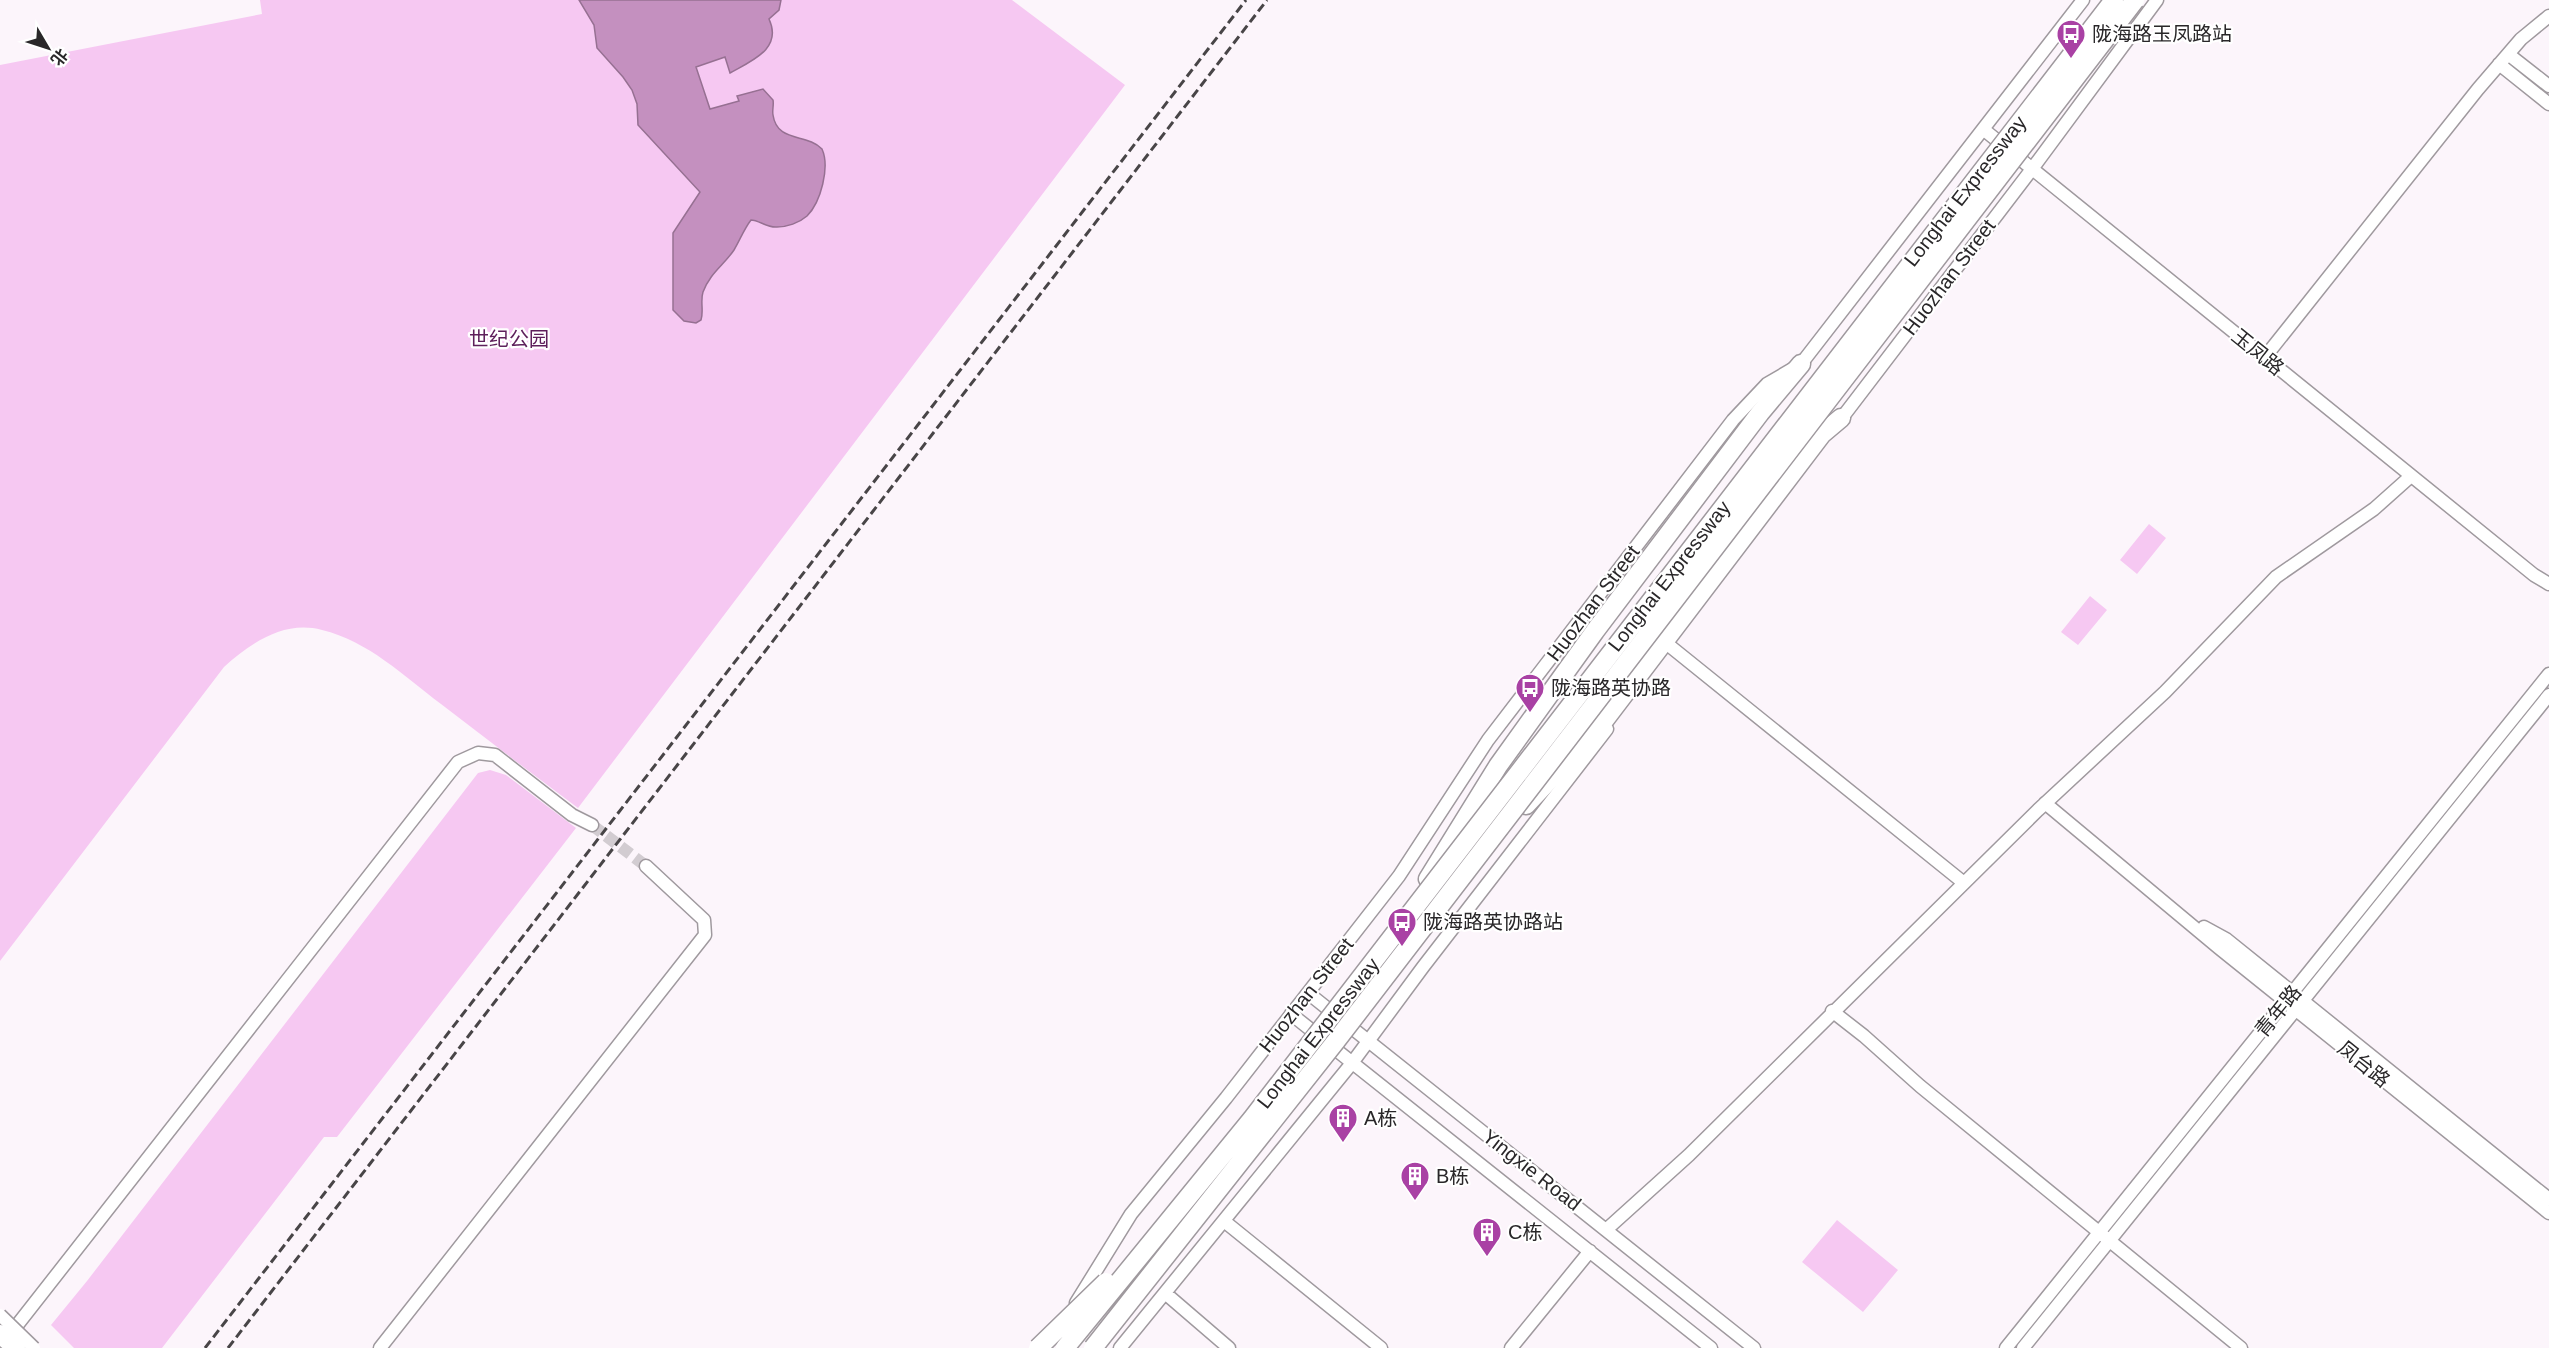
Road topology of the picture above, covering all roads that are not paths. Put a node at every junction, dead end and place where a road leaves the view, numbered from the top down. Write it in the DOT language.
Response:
graph roads {
  1 [pos="2083,0"];
  2 [pos="2114,0"];
  3 [pos="2135,0"];
  4 [pos="2157,0"];
  5 [pos="2549,16"];
  6 [pos="2508,54"];
  7 [pos="2499,64"];
  8 [pos="2549,86"];
  9 [pos="2549,104"];
  10 [pos="1983,129"];
  11 [pos="2032,169"];
  12 [pos="2265,357"];
  13 [pos="1801,364"];
  14 [pos="1841,418"];
  15 [pos="2411,476"];
  16 [pos="2534,575"];
  17 [pos="2549,584"];
  18 [pos="2549,593"];
  19 [pos="1671,647"];
  20 [pos="2549,674"];
  21 [pos="2549,696"];
  22 [pos="2045,803"];
  23 [pos="592,825"];
  24 [pos="1473,864"];
  25 [pos="646,866"];
  26 [pos="1964,883"];
  27 [pos="1397,929"];
  28 [pos="1308,993"];
  29 [pos="2294,1001"];
  30 [pos="1832,1011"];
  31 [pos="1292,1014"];
  32 [pos="1368,1040"];
  33 [pos="1352,1063"];
  34 [pos="2549,1199"];
  35 [pos="2549,1213"];
  36 [pos="1224,1221"];
  37 [pos="1164,1226"];
  38 [pos="1607,1229"];
  39 [pos="2104,1236"];
  40 [pos="1590,1251"];
  41 [pos="1165,1293"];
  42 [pos="0,1315"];
  43 [pos="0,1334"];
  44 [pos="0,1347"];
  45 [pos="16,1348"];
  46 [pos="34,1348"];
  47 [pos="380,1348"];
  48 [pos="1038,1348"];
  49 [pos="1048,1348"];
  50 [pos="1065,1348"];
  51 [pos="1093,1348"];
  52 [pos="1120,1348"];
  53 [pos="1229,1348"];
  54 [pos="1381,1348"];
  55 [pos="1511,1348"];
  56 [pos="1711,1348"];
  57 [pos="1754,1348"];
  58 [pos="2006,1348"];
  59 [pos="2023,1348"];
  60 [pos="2241,1348"];
  1 -- 10 [label="street, Huozhan Street"];
  2 -- 27 [label="highway, Longhai Expressway, bridge"];
  3 -- 24 [label="highway, Longhai Expressway, bridge"];
  4 -- 11 [label="street, Huozhan Street"];
  5 -- 6 [label="street"];
  6 -- 7 [label="street"];
  6 -- 8 [label="street"];
  7 -- 9 [label="street"];
  7 -- 12 [label="street"];
  10 -- 11 [label="street, 玉凤路"];
  10 -- 13 [label="street, Huozhan Street"];
  11 -- 12 [label="street, 玉凤路"];
  11 -- 14 [label="street, Huozhan Street"];
  12 -- 15 [label="street, 玉凤路"];
  13 -- 27 [label="highway, bridge"];
  13 -- 28 [label="street, Huozhan Street"];
  14 -- 19 [label="street, Huozhan Street"];
  14 -- 24 [label="highway, bridge"];
  15 -- 16 [label="street, 玉凤路"];
  15 -- 22 [label="street"];
  16 -- 17 [label="street, 玉凤路"];
  16 -- 18 [label="street, 玉凤路"];
  19 -- 26 [label="street"];
  19 -- 32 [label="street, Huozhan Street"];
  20 -- 29 [label="street, 青年路"];
  21 -- 29 [label="street, 青年路"];
  22 -- 26 [label="street"];
  22 -- 29 [label="street, 凤台路"];
  23 -- 44 [label="street"];
  24 -- 51 [label="highway, Longhai Expressway, bridge"];
  25 -- 47 [label="street"];
  26 -- 30 [label="street"];
  27 -- 37 [label="highway, Longhai Expressway, bridge"];
  28 -- 31 [label="street, Huozhan Street"];
  28 -- 32 [label="street, Yingxie Road"];
  29 -- 34 [label="street, 凤台路"];
  29 -- 35 [label="street, 凤台路"];
  29 -- 39 [label="street, 青年路"];
  30 -- 38 [label="street"];
  30 -- 39 [label="street"];
  31 -- 33 [label="street, Yingxie Road"];
  31 -- 49 [label="street, Huozhan Street"];
  32 -- 33 [label="street, Huozhan Street"];
  32 -- 38 [label="street, Yingxie Road"];
  33 -- 36 [label="street, Huozhan Street"];
  33 -- 40 [label="street, Yingxie Road"];
  36 -- 41 [label="street, Huozhan Street"];
  36 -- 54 [label="street"];
  37 -- 48 [label="highway, bridge"];
  37 -- 50 [label="highway, Longhai Expressway, bridge"];
  38 -- 57 [label="street, Yingxie Road"];
  39 -- 58 [label="street, 青年路"];
  39 -- 59 [label="street, 青年路"];
  39 -- 60 [label="street"];
  40 -- 55 [label="street"];
  40 -- 56 [label="street, Yingxie Road"];
  41 -- 52 [label="street, Huozhan Street"];
  41 -- 53 [label="street"];
  42 -- 46 [label="street, bridge"];
  43 -- 45 [label="highway, bridge"];
}
